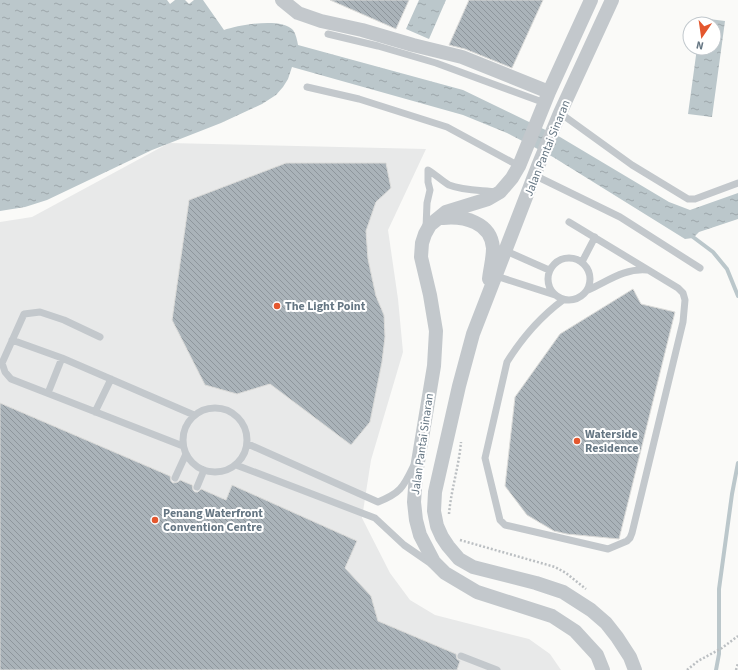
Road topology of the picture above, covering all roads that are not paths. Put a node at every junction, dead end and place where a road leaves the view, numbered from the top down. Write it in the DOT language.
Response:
graph roads {
  1 [pos="282,0"];
  2 [pos="591,0"];
  3 [pos="612,0"];
  4 [pos="328,34"];
  5 [pos="307,87"];
  6 [pos="545,102"];
  7 [pos="560,113"];
  8 [pos="521,161"];
  9 [pos="536,170"];
  10 [pos="738,184"];
  11 [pos="500,192"];
  12 [pos="439,218"];
  13 [pos="569,222"];
  14 [pos="425,234"];
  15 [pos="595,237"];
  16 [pos="506,251"];
  17 [pos="582,262"];
  18 [pos="700,268"];
  19 [pos="549,270"];
  20 [pos="649,270"];
  21 [pos="496,276"];
  22 [pos="588,290"];
  23 [pos="555,295"];
  24 [pos="488,298"];
  25 [pos="563,300"];
  26 [pos="100,337"];
  27 [pos="12,340"];
  28 [pos="62,358"];
  29 [pos="111,379"];
  30 [pos="48,393"];
  31 [pos="95,412"];
  32 [pos="194,415"];
  33 [pos="248,444"];
  34 [pos="183,446"];
  35 [pos="186,454"];
  36 [pos="419,454"];
  37 [pos="236,464"];
  38 [pos="204,470"];
  39 [pos="175,478"];
  40 [pos="197,488"];
  41 [pos="444,573"];
  42 [pos="461,656"];
  43 [pos="497,670"];
  44 [pos="603,670"];
  45 [pos="636,670"];
  1 -- 6 [label="street"];
  2 -- 6 [label="street, Jalan Pantai Sinaran"];
  3 -- 7 [label="street, Jalan Pantai Sinaran"];
  4 -- 6 [label="lane"];
  5 -- 8 [label="lane"];
  6 -- 8 [label="street, Jalan Pantai Sinaran"];
  7 -- 9 [label="street, Jalan Pantai Sinaran"];
  7 -- 10 [label="lane"];
  8 -- 11 [label="street, Jalan Pantai Sinaran"];
  9 -- 16 [label="street, Jalan Pantai Sinaran"];
  9 -- 18 [label="lane"];
  11 -- 12 [label="street, Jalan Pantai Sinaran"];
  11 -- 14 [label="lane"];
  12 -- 14 [label="street, Jalan Pantai Sinaran"];
  12 -- 24 [label="street, Jalan Pantai Sinaran"];
  13 -- 15 [label="lane"];
  14 -- 36 [label="street, Jalan Pantai Sinaran"];
  15 -- 17 [label="lane"];
  15 -- 20 [label="lane"];
  16 -- 19 [label="lane"];
  16 -- 21 [label="street, Jalan Pantai Sinaran"];
  17 -- 19 [label="lane"];
  17 -- 22 [label="lane"];
  19 -- 23 [label="lane"];
  20 -- 22 [label="lane"];
  20 -- 25 [label="lane"];
  21 -- 23 [label="lane"];
  21 -- 24 [label="street, Jalan Pantai Sinaran"];
  22 -- 25 [label="lane"];
  23 -- 25 [label="lane"];
  24 -- 45 [label="street, Jalan Pantai Sinaran"];
  26 -- 27 [label="lane"];
  27 -- 28 [label="lane"];
  27 -- 30 [label="lane"];
  28 -- 29 [label="lane"];
  28 -- 30 [label="lane"];
  29 -- 31 [label="lane"];
  29 -- 32 [label="lane"];
  30 -- 31 [label="lane"];
  31 -- 34 [label="lane"];
  32 -- 33 [label="lane"];
  32 -- 34 [label="lane"];
  33 -- 36 [label="lane"];
  33 -- 37 [label="lane"];
  34 -- 35 [label="lane"];
  35 -- 38 [label="lane"];
  35 -- 39 [label="lane"];
  36 -- 41 [label="street, Jalan Pantai Sinaran"];
  37 -- 38 [label="lane"];
  37 -- 41 [label="lane"];
  38 -- 40 [label="lane"];
  41 -- 44 [label="street, Jalan Pantai Sinaran"];
  42 -- 43 [label="lane"];
}
